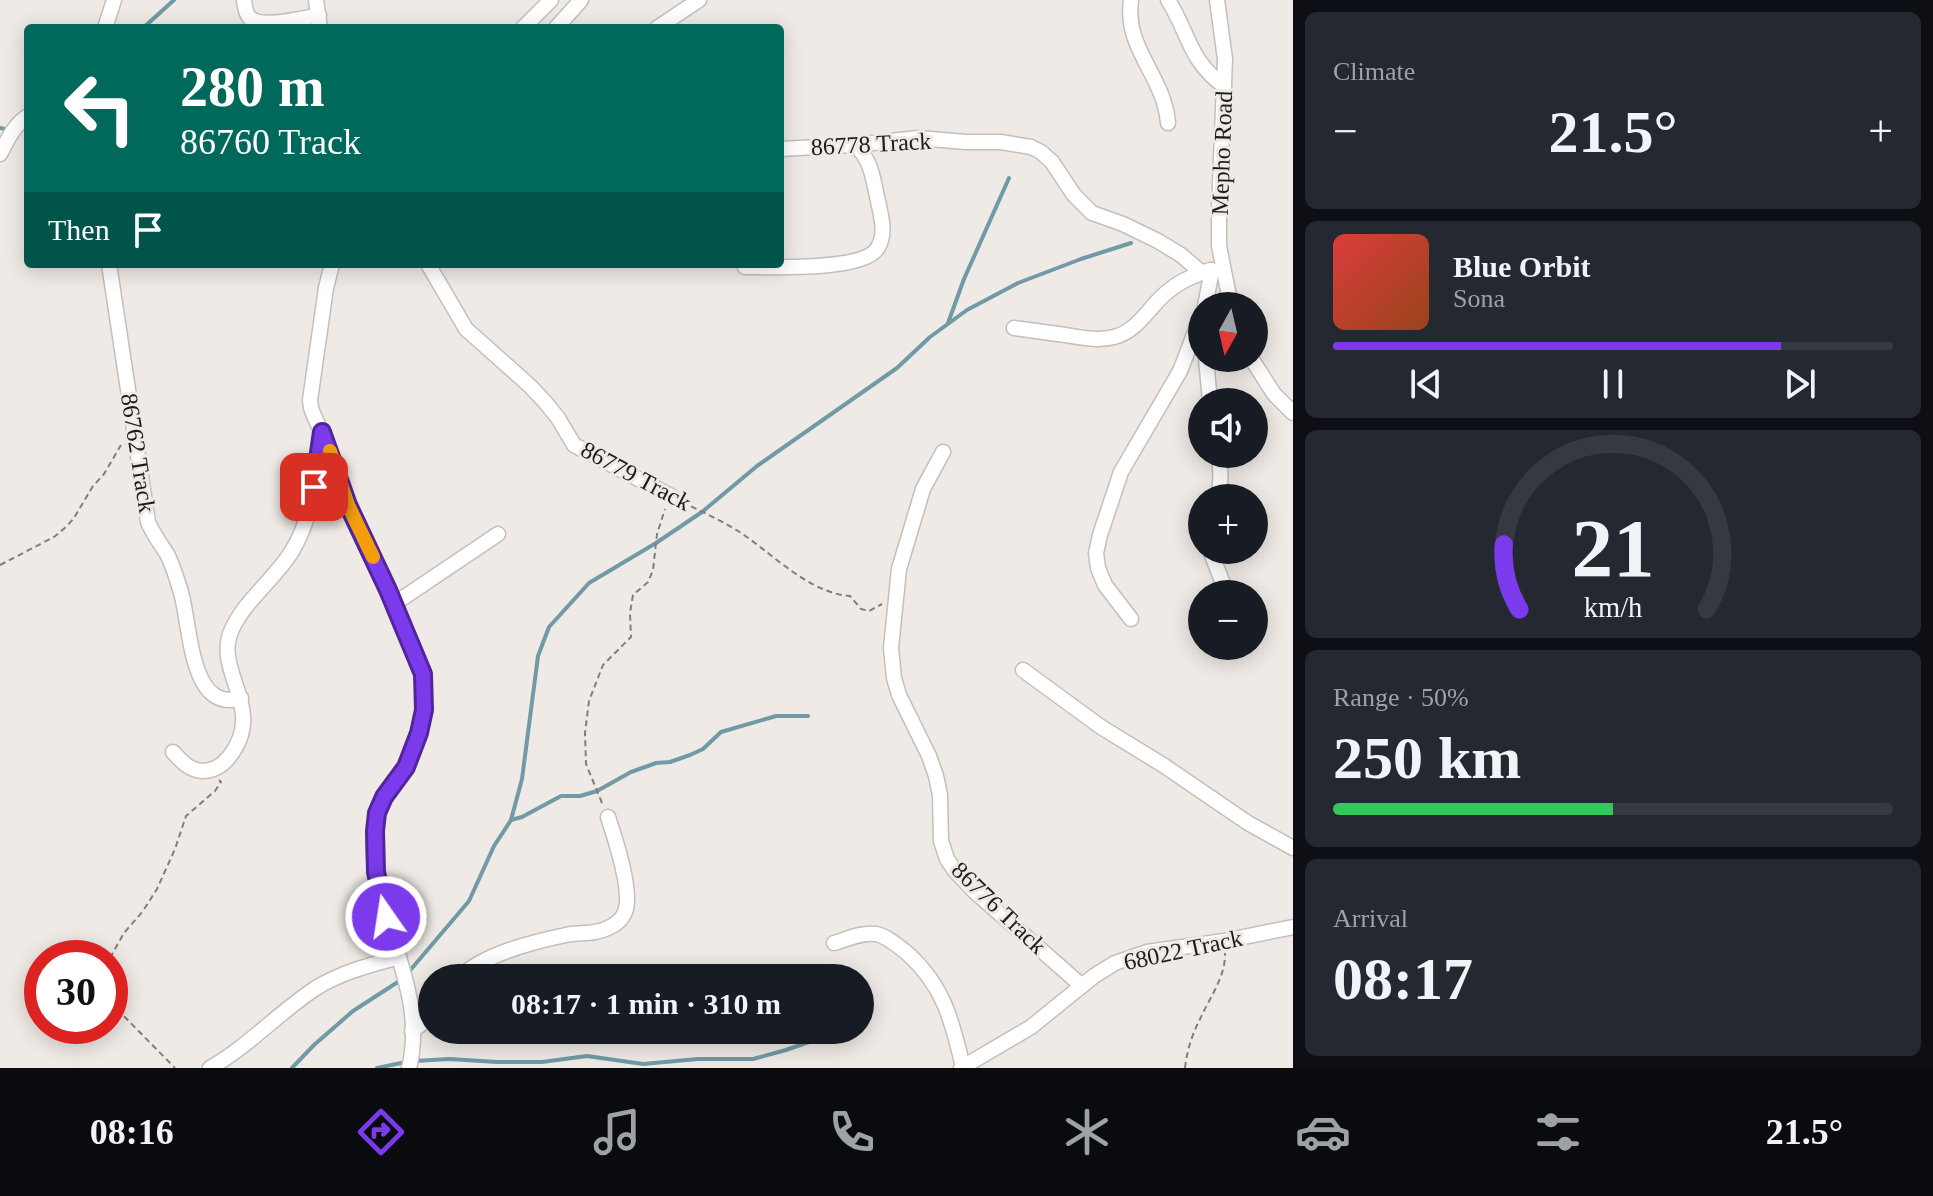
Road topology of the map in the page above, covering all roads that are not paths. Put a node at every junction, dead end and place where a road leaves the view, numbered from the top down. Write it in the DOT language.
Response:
graph roads {
  1 [pos="114,0"];
  2 [pos="244,0"];
  3 [pos="316,0"];
  4 [pos="551,0"];
  5 [pos="581,0"];
  6 [pos="699,0"];
  7 [pos="1131,0"];
  8 [pos="1168,0"];
  9 [pos="1217,0"];
  10 [pos="320,22"];
  11 [pos="106,24"];
  12 [pos="527,24"];
  13 [pos="560,24"];
  14 [pos="663,24"];
  15 [pos="1224,86"];
  16 [pos="24,118"];
  17 [pos="1168,123"];
  18 [pos="855,145"];
  19 [pos="784,149"];
  20 [pos="0,154"];
  21 [pos="784,266"];
  22 [pos="110,268"];
  23 [pos="331,268"];
  24 [pos="430,268"];
  25 [pos="1212,270"];
  26 [pos="1208,292"];
  27 [pos="1224,292"];
  28 [pos="1014,328"];
  29 [pos="1188,350"];
  30 [pos="1259,372"];
  31 [pos="1293,413"];
  32 [pos="322,432"];
  33 [pos="943,452"];
  34 [pos="671,496"];
  35 [pos="498,534"];
  36 [pos="394,604"];
  37 [pos="1131,619"];
  38 [pos="1023,670"];
  39 [pos="241,698"];
  40 [pos="173,752"];
  41 [pos="608,817"];
  42 [pos="1293,848"];
  43 [pos="1293,927"];
  44 [pos="834,943"];
  45 [pos="399,957"];
  46 [pos="478,964"];
  47 [pos="1082,986"];
  48 [pos="418,1026"];
  49 [pos="412,1031"];
  50 [pos="210,1068"];
  51 [pos="409,1068"];
  52 [pos="962,1068"];
  1 -- 11 [label="street"];
  2 -- 10 [label="street"];
  3 -- 10 [label="street"];
  4 -- 12 [label="street"];
  5 -- 13 [label="street"];
  6 -- 14 [label="street"];
  7 -- 17 [label="street"];
  8 -- 15 [label="street"];
  9 -- 15 [label="street, Mepho Road"];
  15 -- 25 [label="street, Mepho Road"];
  16 -- 20 [label="street"];
  18 -- 19 [label="street, 86778 Track"];
  18 -- 21 [label="street"];
  18 -- 25 [label="street, 86778 Track"];
  22 -- 39 [label="street, 86762 Track"];
  23 -- 32 [label="street"];
  24 -- 34 [label="street, 86779 Track"];
  25 -- 26 [label="street"];
  25 -- 27 [label="street, Mepho Road"];
  25 -- 28 [label="street"];
  29 -- 37 [label="street"];
  30 -- 31 [label="street"];
  32 -- 36 [label="street"];
  32 -- 39 [label="street"];
  33 -- 47 [label="street, 86776 Track"];
  35 -- 36 [label="street"];
  36 -- 45 [label="street"];
  38 -- 42 [label="street"];
  39 -- 40 [label="street"];
  41 -- 46 [label="street"];
  43 -- 47 [label="street, 68022 Track"];
  44 -- 52 [label="street"];
  45 -- 49 [label="street"];
  45 -- 50 [label="street"];
  47 -- 52 [label="street, 68022 Track"];
  48 -- 49 [label="street"];
  49 -- 51 [label="street"];
}
